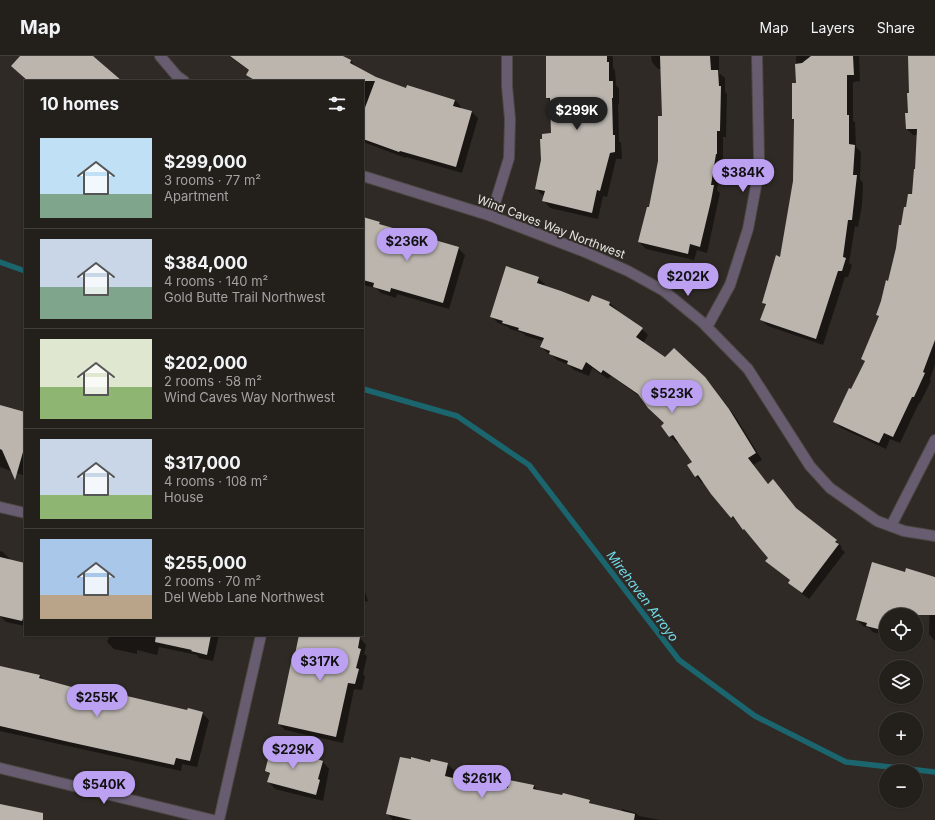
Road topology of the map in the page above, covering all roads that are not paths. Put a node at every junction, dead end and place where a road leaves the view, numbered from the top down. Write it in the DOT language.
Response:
graph roads {
  1 [pos="160,56"];
  2 [pos="507,56"];
  3 [pos="757,56"];
  4 [pos="183,80"];
  5 [pos="364,176"];
  6 [pos="491,216"];
  7 [pos="707,327"];
  8 [pos="935,440"];
  9 [pos="0,508"];
  10 [pos="24,513"];
  11 [pos="891,526"];
  12 [pos="935,536"];
  13 [pos="261,636"];
  14 [pos="0,768"];
  15 [pos="213,820"];
  16 [pos="219,820"];
  1 -- 4 [label="street"];
  2 -- 6 [label="street"];
  3 -- 7 [label="street"];
  5 -- 6 [label="street, Wind Caves Way Northwest"];
  6 -- 7 [label="street, Wind Caves Way Northwest"];
  7 -- 11 [label="street, Wind Caves Way Northwest"];
  8 -- 11 [label="street"];
  9 -- 10 [label="street"];
  11 -- 12 [label="street, Wind Caves Way Northwest"];
  13 -- 16 [label="street"];
  14 -- 15 [label="street"];
}
